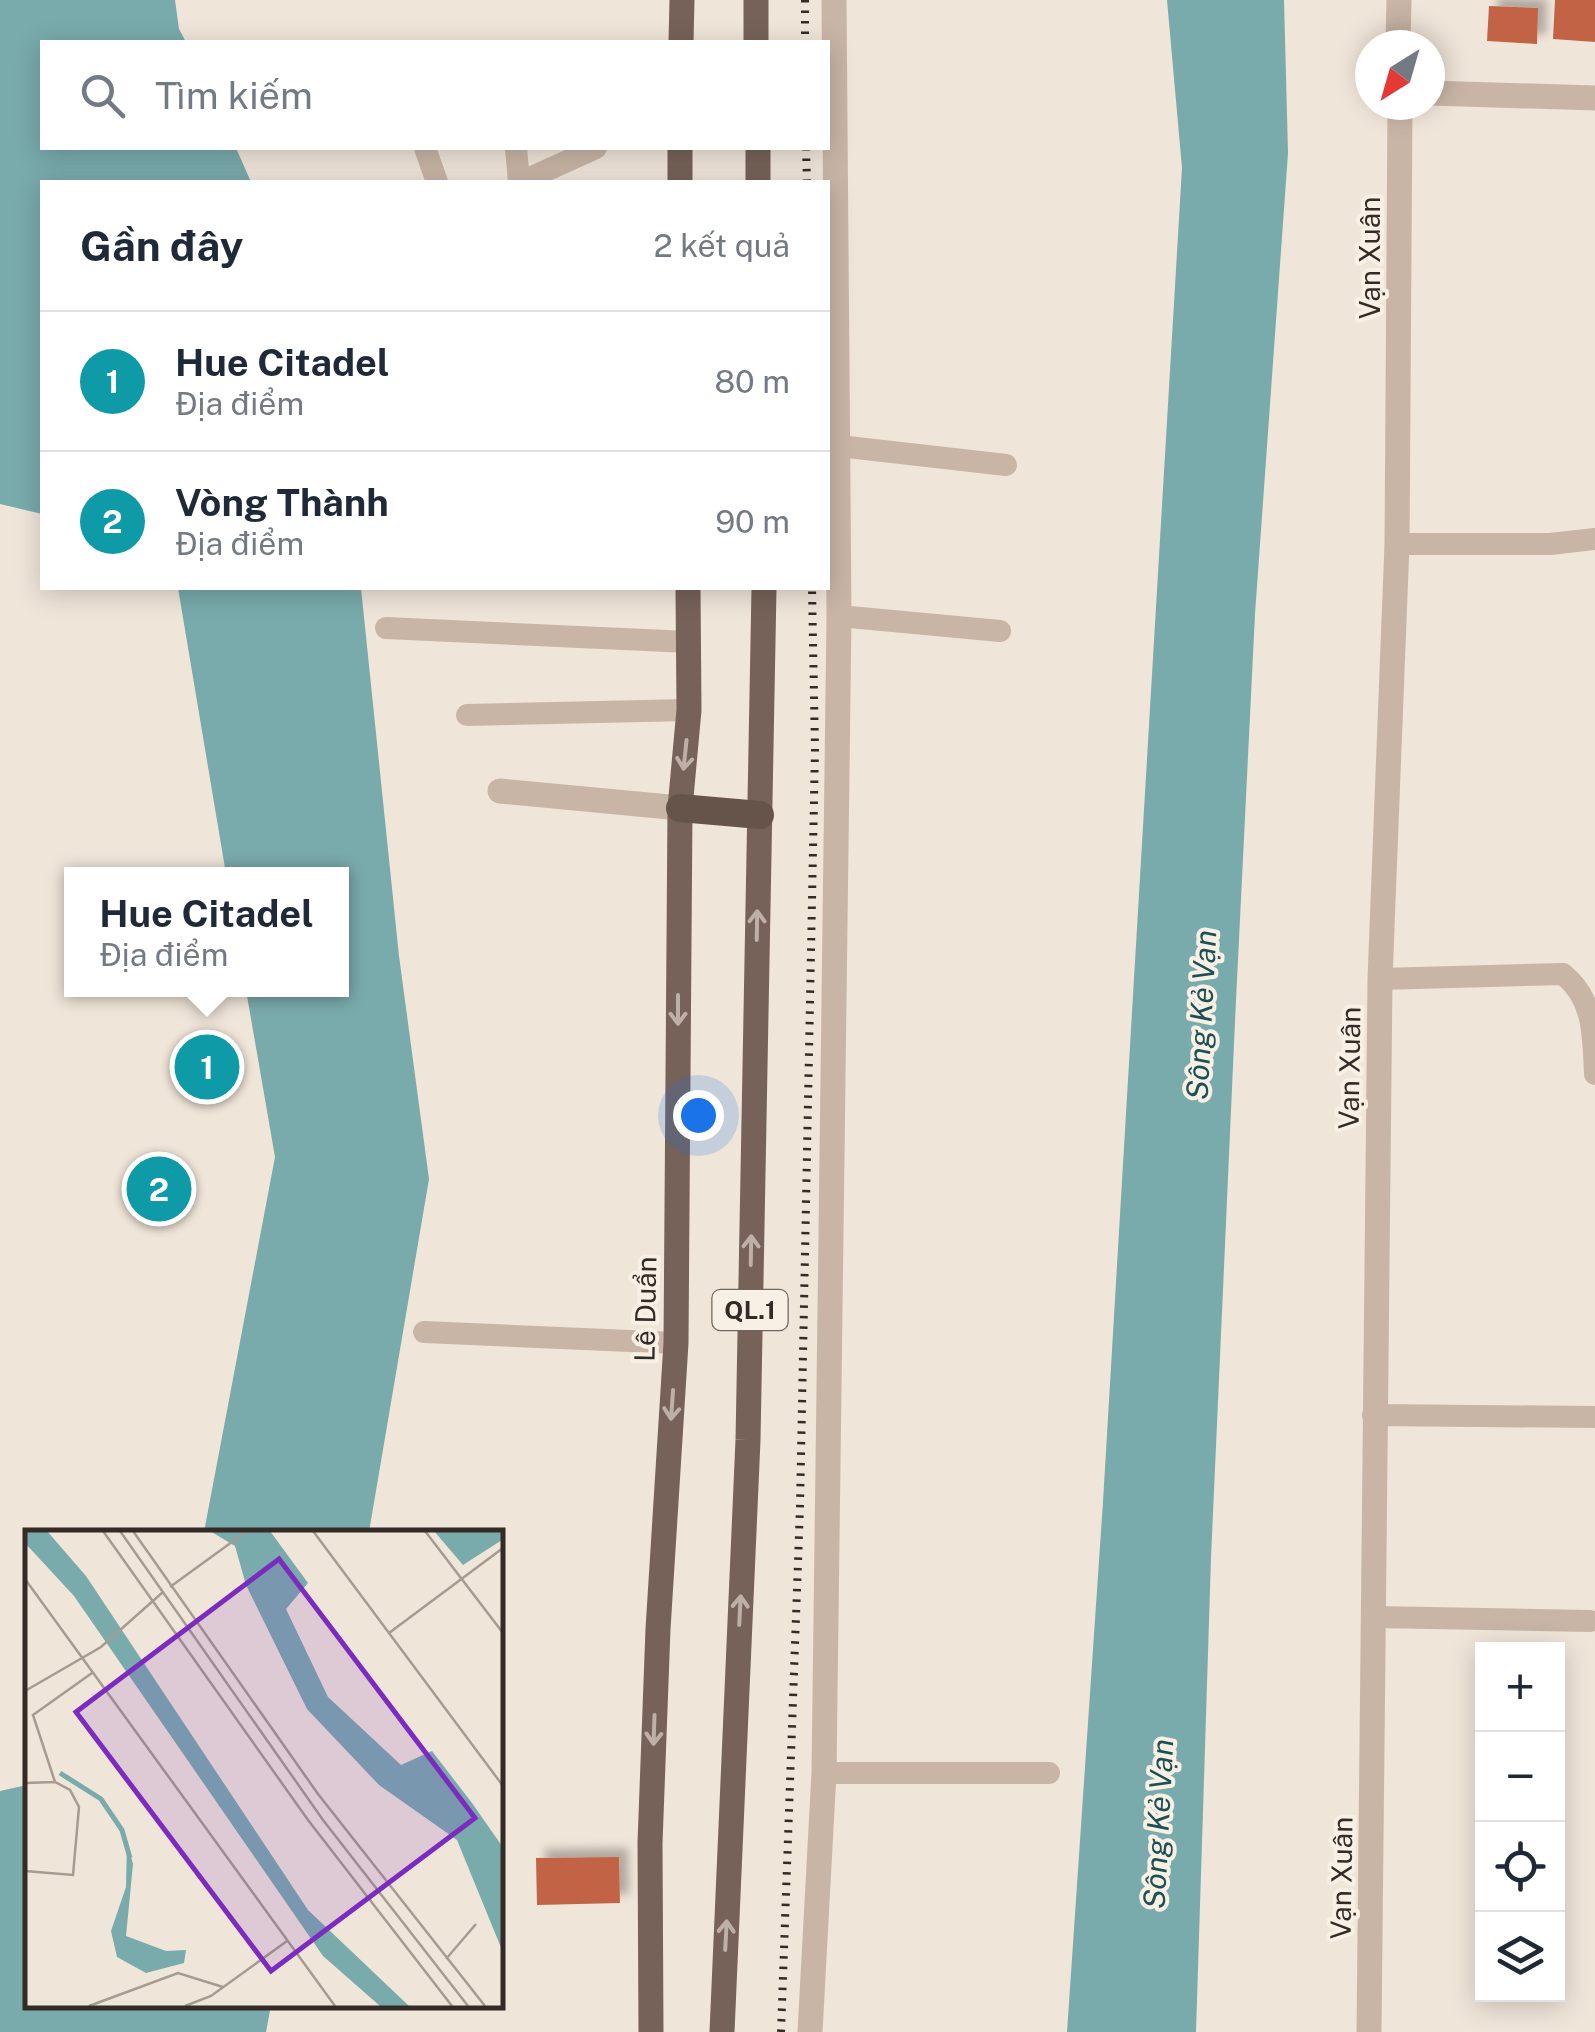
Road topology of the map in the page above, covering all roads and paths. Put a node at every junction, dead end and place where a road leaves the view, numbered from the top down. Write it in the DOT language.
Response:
graph roads {
  1 [pos="682,0"];
  2 [pos="756,0"];
  3 [pos="834,0"];
  4 [pos="1399,0"];
  5 [pos="1398,30"];
  6 [pos="681,40"];
  7 [pos="756,40"];
  8 [pos="1445,94"];
  9 [pos="1595,98"];
  10 [pos="1400,120"];
  11 [pos="426,150"];
  12 [pos="516,150"];
  13 [pos="592,150"];
  14 [pos="680,150"];
  15 [pos="758,150"];
  16 [pos="436,180"];
  17 [pos="520,180"];
  18 [pos="524,180"];
  19 [pos="680,180"];
  20 [pos="758,180"];
  21 [pos="839,446"];
  22 [pos="1006,464"];
  23 [pos="1595,539"];
  24 [pos="1397,544"];
  25 [pos="688,590"];
  26 [pos="764,590"];
  27 [pos="840,616"];
  28 [pos="386,628"];
  29 [pos="1000,631"];
  30 [pos="689,642"];
  31 [pos="689,710"];
  32 [pos="468,715"];
  33 [pos="500,791"];
  34 [pos="680,808"];
  35 [pos="760,815"];
  36 [pos="1380,979"];
  37 [pos="1595,1074"];
  38 [pos="424,1332"];
  39 [pos="676,1343"];
  40 [pos="1373,1415"];
  41 [pos="1595,1418"];
  42 [pos="1375,1617"];
  43 [pos="1590,1622"];
  44 [pos="1049,1772"];
  45 [pos="824,1773"];
  46 [pos="651,2032"];
  47 [pos="722,2032"];
  48 [pos="810,2032"];
  49 [pos="1369,2032"];
  1 -- 6 [label="main road"];
  2 -- 7 [label="main road"];
  3 -- 21 [label="street"];
  4 -- 5 [label="street"];
  8 -- 9 [label="street"];
  10 -- 24 [label="street, Vạn Xuân"];
  11 -- 16 [label="lane"];
  12 -- 17 [label="lane"];
  13 -- 18 [label="lane"];
  14 -- 19 [label="main road"];
  15 -- 20 [label="main road"];
  21 -- 22 [label="lane"];
  21 -- 27 [label="street"];
  23 -- 24 [label="lane"];
  24 -- 36 [label="street, Vạn Xuân"];
  25 -- 30 [label="main road, Lê Duẩn / QL.1"];
  26 -- 35 [label="main road, QL.1"];
  27 -- 29 [label="lane"];
  27 -- 45 [label="street"];
  28 -- 30 [label="lane"];
  30 -- 31 [label="main road, Lê Duẩn / QL.1"];
  31 -- 32 [label="lane"];
  31 -- 34 [label="main road, Lê Duẩn / QL.1, one-way"];
  33 -- 34 [label="street"];
  34 -- 35 [label="highway"];
  34 -- 39 [label="main road, Lê Duẩn / QL.1, one-way"];
  47 -- 35 [label="main road, QL.1, one-way"];
  36 -- 37 [label="lane"];
  36 -- 40 [label="street, Vạn Xuân"];
  38 -- 39 [label="lane"];
  39 -- 46 [label="main road, Lê Duẩn / QL.1, one-way"];
  40 -- 41 [label="lane"];
  40 -- 42 [label="street, Vạn Xuân"];
  42 -- 43 [label="lane"];
  42 -- 49 [label="street, Vạn Xuân"];
  44 -- 45 [label="lane"];
  45 -- 48 [label="street"];
}
